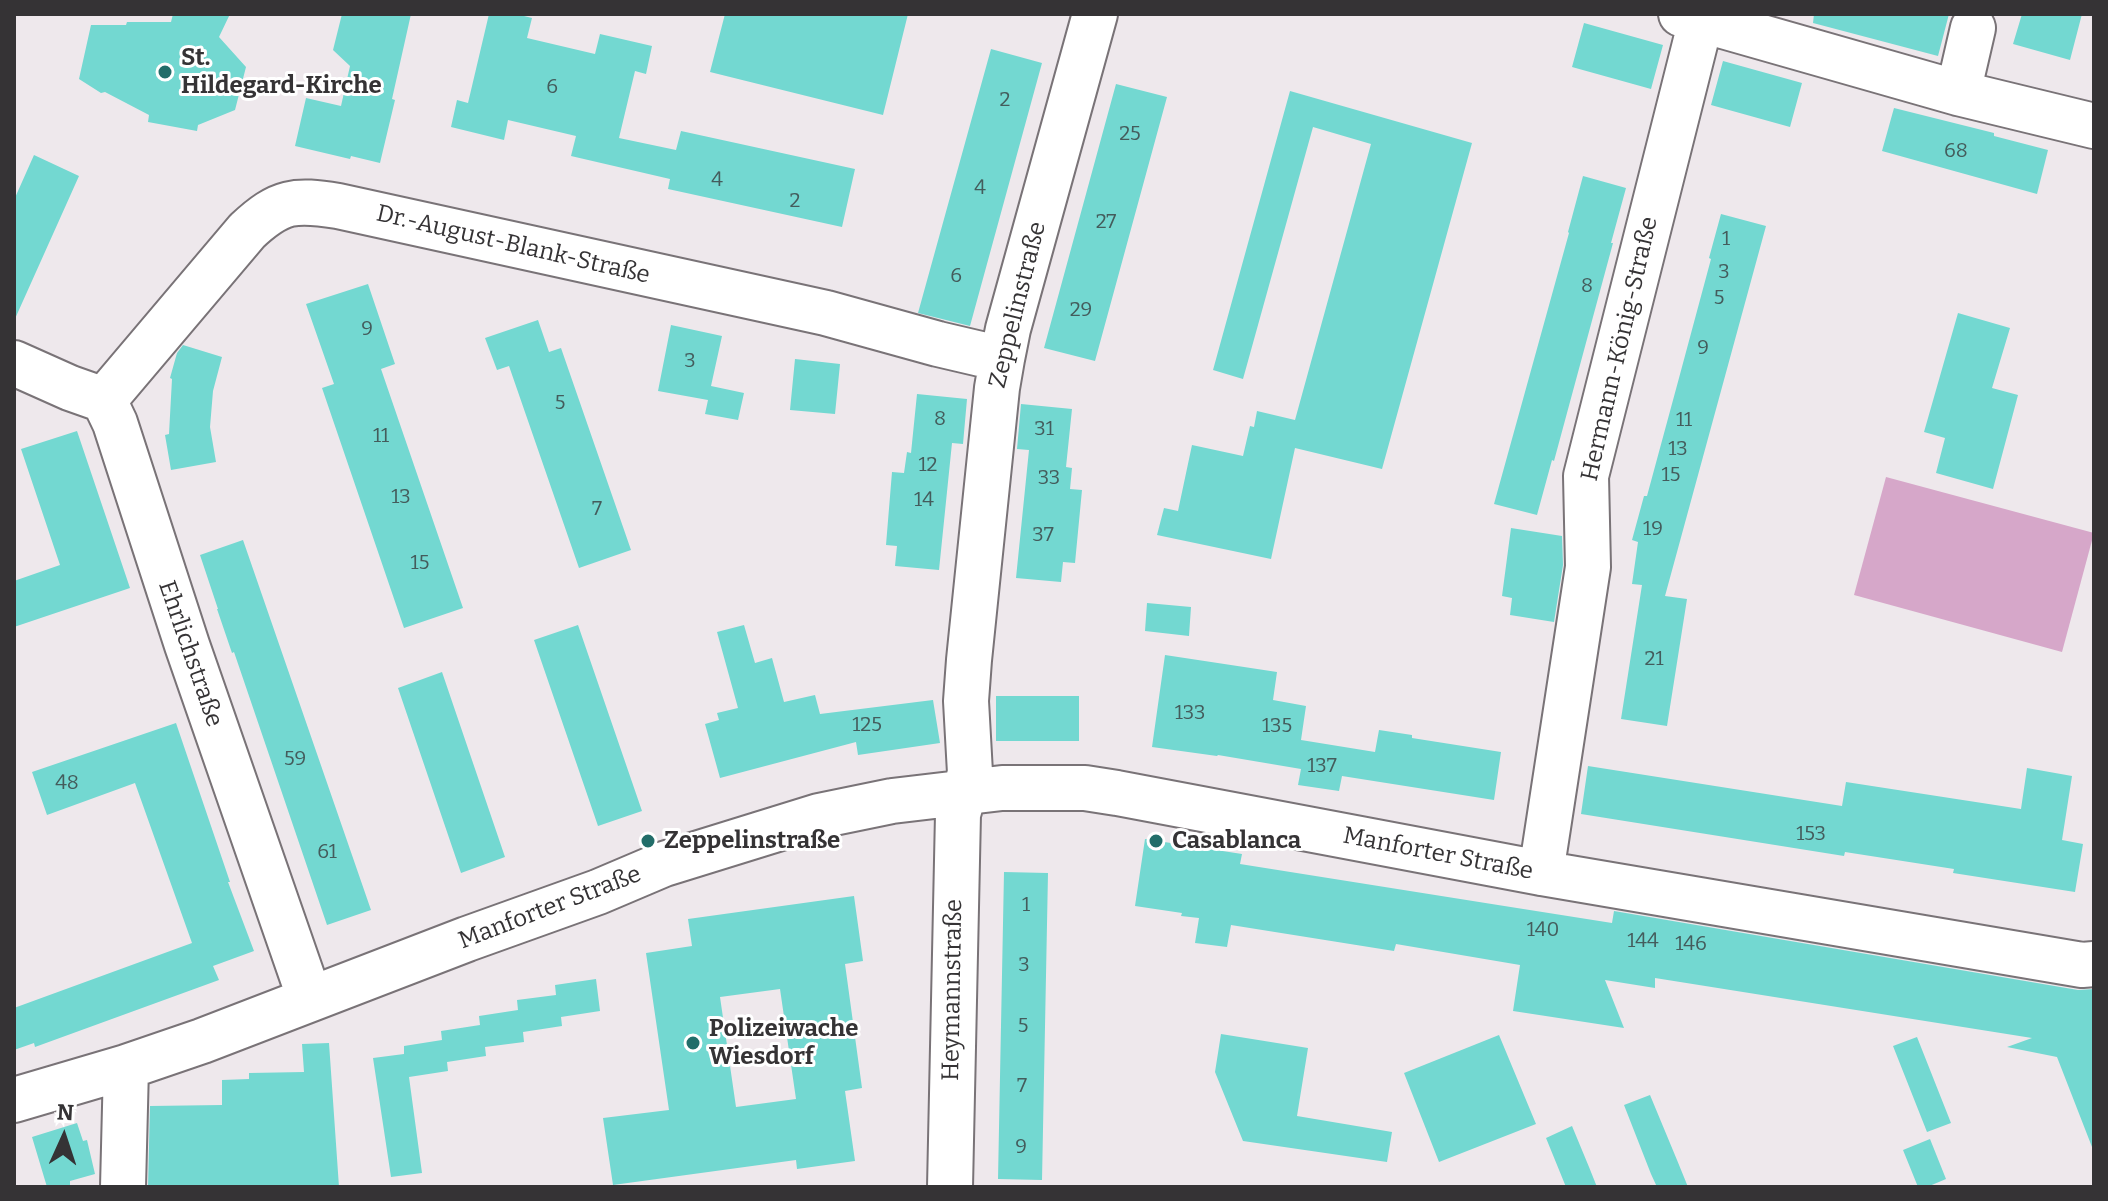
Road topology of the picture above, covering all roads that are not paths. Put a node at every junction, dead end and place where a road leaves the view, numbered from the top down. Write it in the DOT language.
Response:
graph roads {
  1 [pos="1095,14"];
  2 [pos="1691,17"];
  3 [pos="1973,28"];
  4 [pos="1958,93"];
  5 [pos="2094,126"];
  6 [pos="1002,359"];
  7 [pos="14,363"];
  8 [pos="104,400"];
  9 [pos="965,794"];
  10 [pos="1541,873"];
  11 [pos="2094,964"];
  12 [pos="310,999"];
  13 [pos="126,1067"];
  14 [pos="14,1100"];
  15 [pos="123,1187"];
  16 [pos="950,1187"];
  1 -- 6 [label="street, Zeppelinstraße"];
  2 -- 4 [label="street"];
  2 -- 10 [label="street, Hermann-König-Straße"];
  3 -- 4 [label="street"];
  4 -- 5 [label="street"];
  6 -- 8 [label="street, Dr.-August-Blank-Straße"];
  6 -- 9 [label="street, Zeppelinstraße"];
  7 -- 8 [label="street"];
  8 -- 12 [label="street, Ehrlichstraße"];
  9 -- 10 [label="street, Manforter Straße"];
  9 -- 12 [label="street, Manforter Straße"];
  9 -- 16 [label="street, Heymannstraße"];
  10 -- 11 [label="street, Manforter Straße"];
  12 -- 13 [label="street, Manforter Straße"];
  13 -- 14 [label="street, Manforter Straße"];
  13 -- 15 [label="street"];
}
